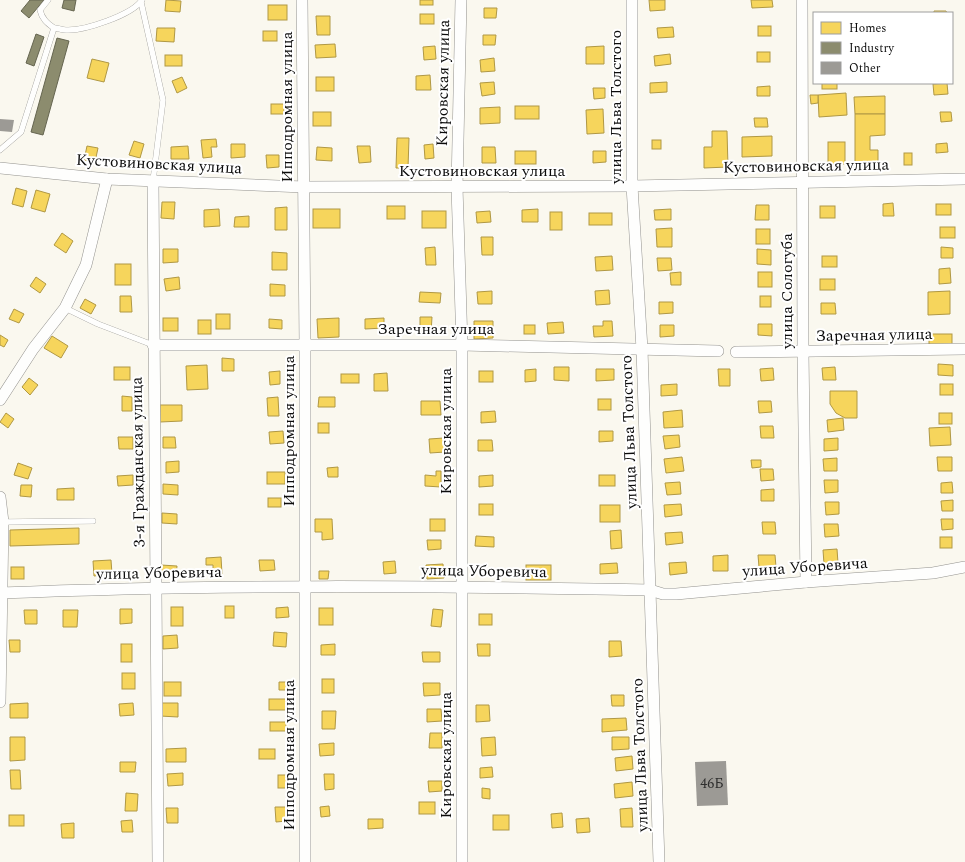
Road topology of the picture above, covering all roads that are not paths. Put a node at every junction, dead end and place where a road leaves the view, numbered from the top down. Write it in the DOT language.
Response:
graph roads {
  1 [pos="48,0"];
  2 [pos="302,0"];
  3 [pos="461,0"];
  4 [pos="632,0"];
  5 [pos="802,0"];
  6 [pos="142,1"];
  7 [pos="54,28"];
  8 [pos="0,150"];
  9 [pos="0,168"];
  10 [pos="107,179"];
  11 [pos="965,179"];
  12 [pos="153,181"];
  13 [pos="802,182"];
  14 [pos="632,186"];
  15 [pos="304,187"];
  16 [pos="457,187"];
  17 [pos="65,308"];
  18 [pos="153,345"];
  19 [pos="462,345"];
  20 [pos="305,346"];
  21 [pos="642,349"];
  22 [pos="965,349"];
  23 [pos="718,351"];
  24 [pos="736,352"];
  25 [pos="803,352"];
  26 [pos="0,400"];
  27 [pos="0,497"];
  28 [pos="92,521"];
  29 [pos="3,522"];
  30 [pos="965,567"];
  31 [pos="806,582"];
  32 [pos="461,586"];
  33 [pos="305,587"];
  34 [pos="156,588"];
  35 [pos="650,590"];
  36 [pos="1,593"];
  37 [pos="0,702"];
  38 [pos="158,862"];
  39 [pos="305,862"];
  40 [pos="462,862"];
  41 [pos="660,862"];
  1 -- 7 [label="lane"];
  2 -- 15 [label="street, Ипподромная улица"];
  3 -- 16 [label="street, Кировская улица"];
  4 -- 14 [label="street, улица Льва Толстого"];
  5 -- 13 [label="street, улица Сологуба"];
  6 -- 7 [label="lane"];
  6 -- 12 [label="lane"];
  7 -- 8 [label="lane"];
  9 -- 10 [label="street, Кустовиновская улица"];
  10 -- 12 [label="street, Кустовиновская улица"];
  10 -- 17 [label="street"];
  11 -- 13 [label="street, Кустовиновская улица"];
  12 -- 15 [label="street, Кустовиновская улица"];
  12 -- 18 [label="street, 3-я Гражданская улица"];
  13 -- 14 [label="street, Кустовиновская улица"];
  13 -- 25 [label="street, улица Сологуба"];
  14 -- 16 [label="street, Кустовиновская улица"];
  14 -- 21 [label="street, улица Льва Толстого"];
  15 -- 16 [label="street, Кустовиновская улица"];
  15 -- 20 [label="street, Ипподромная улица"];
  16 -- 19 [label="street, Кировская улица"];
  17 -- 18 [label="lane"];
  17 -- 26 [label="street"];
  18 -- 20 [label="street, Заречная улица"];
  18 -- 34 [label="street, 3-я Гражданская улица"];
  19 -- 20 [label="street, Заречная улица"];
  19 -- 21 [label="street, Заречная улица"];
  19 -- 32 [label="street, Кировская улица"];
  20 -- 33 [label="street, Ипподромная улица"];
  21 -- 23 [label="street, Заречная улица"];
  21 -- 35 [label="street, улица Льва Толстого"];
  22 -- 25 [label="street, Заречная улица"];
  24 -- 25 [label="street, Заречная улица"];
  25 -- 31 [label="street, улица Сологуба"];
  27 -- 29 [label="street"];
  28 -- 29 [label="lane"];
  29 -- 36 [label="street"];
  30 -- 31 [label="street, улица Уборевича"];
  31 -- 35 [label="street, улица Уборевича"];
  32 -- 33 [label="street, улица Уборевича"];
  32 -- 35 [label="street, улица Уборевича"];
  32 -- 40 [label="street, Кировская улица"];
  33 -- 34 [label="street, улица Уборевича"];
  33 -- 39 [label="street, Ипподромная улица"];
  34 -- 36 [label="street, улица Уборевича"];
  34 -- 38 [label="street, 3-я Гражданская улица"];
  35 -- 41 [label="street, улица Льва Толстого"];
  36 -- 37 [label="street"];
}
